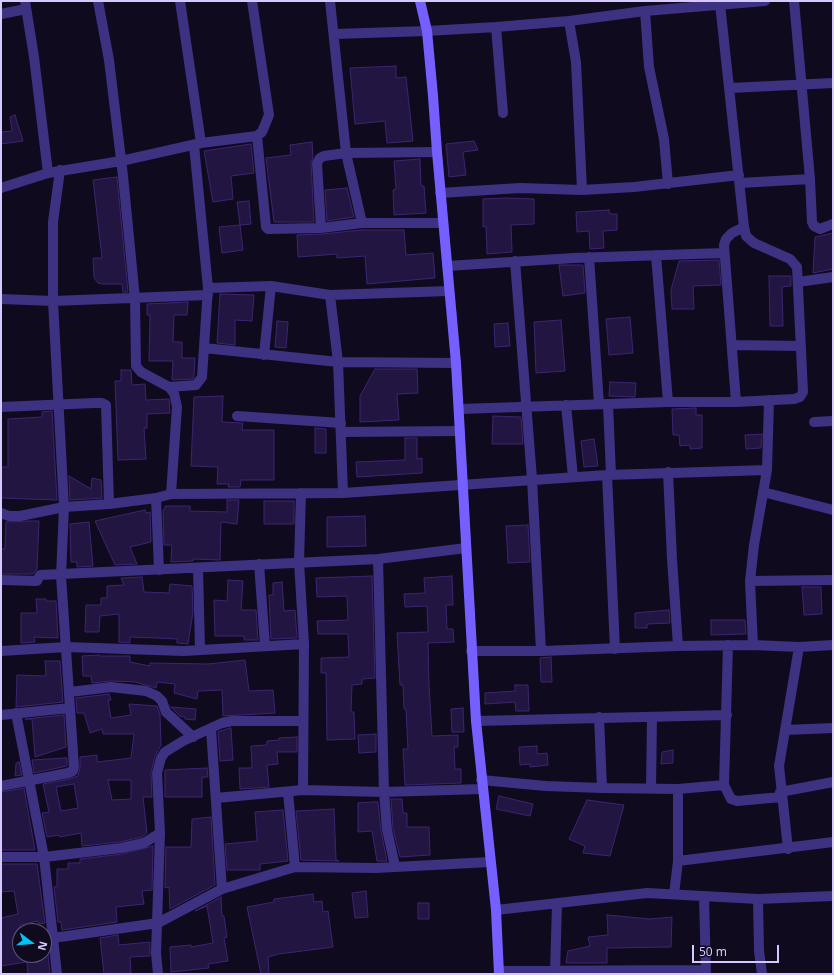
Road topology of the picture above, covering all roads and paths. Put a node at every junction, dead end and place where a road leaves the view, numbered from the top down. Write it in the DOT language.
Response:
graph roads {
  1 [pos="98,1"];
  2 [pos="180,1"];
  3 [pos="252,1"];
  4 [pos="330,1"];
  5 [pos="420,1"];
  6 [pos="765,1"];
  7 [pos="794,1"];
  8 [pos="720,4"];
  9 [pos="26,5"];
  10 [pos="645,10"];
  11 [pos="1,14"];
  12 [pos="569,21"];
  13 [pos="496,27"];
  14 [pos="427,31"];
  15 [pos="334,34"];
  16 [pos="833,83"];
  17 [pos="802,84"];
  18 [pos="730,88"];
  19 [pos="503,113"];
  20 [pos="257,136"];
  21 [pos="197,144"];
  22 [pos="437,152"];
  23 [pos="346,153"];
  24 [pos="121,161"];
  25 [pos="60,170"];
  26 [pos="48,173"];
  27 [pos="739,179"];
  28 [pos="810,179"];
  29 [pos="668,184"];
  30 [pos="1,188"];
  31 [pos="582,190"];
  32 [pos="440,193"];
  33 [pos="362,223"];
  34 [pos="443,223"];
  35 [pos="833,224"];
  36 [pos="744,227"];
  37 [pos="321,228"];
  38 [pos="724,253"];
  39 [pos="656,255"];
  40 [pos="589,257"];
  41 [pos="515,261"];
  42 [pos="447,266"];
  43 [pos="833,277"];
  44 [pos="798,282"];
  45 [pos="271,286"];
  46 [pos="208,291"];
  47 [pos="449,291"];
  48 [pos="330,295"];
  49 [pos="1,299"];
  50 [pos="135,299"];
  51 [pos="53,301"];
  52 [pos="732,345"];
  53 [pos="801,346"];
  54 [pos="204,348"];
  55 [pos="264,355"];
  56 [pos="338,362"];
  57 [pos="456,363"];
  58 [pos="169,387"];
  59 [pos="769,400"];
  60 [pos="668,402"];
  61 [pos="736,402"];
  62 [pos="59,404"];
  63 [pos="604,404"];
  64 [pos="566,405"];
  65 [pos="1,407"];
  66 [pos="525,407"];
  67 [pos="460,408"];
  68 [pos="237,416"];
  69 [pos="833,421"];
  70 [pos="814,422"];
  71 [pos="341,428"];
  72 [pos="460,431"];
  73 [pos="767,470"];
  74 [pos="668,472"];
  75 [pos="609,475"];
  76 [pos="573,477"];
  77 [pos="532,479"];
  78 [pos="463,484"];
  79 [pos="762,492"];
  80 [pos="302,493"];
  81 [pos="343,493"];
  82 [pos="171,494"];
  83 [pos="156,498"];
  84 [pos="109,504"];
  85 [pos="64,507"];
  86 [pos="833,510"];
  87 [pos="1,513"];
  88 [pos="466,548"];
  89 [pos="378,559"];
  90 [pos="299,562"];
  91 [pos="259,564"];
  92 [pos="198,568"];
  93 [pos="159,570"];
  94 [pos="61,576"];
  95 [pos="1,580"];
  96 [pos="833,580"];
  97 [pos="750,581"];
  98 [pos="304,644"];
  99 [pos="265,645"];
  100 [pos="728,645"];
  101 [pos="753,645"];
  102 [pos="833,645"];
  103 [pos="678,646"];
  104 [pos="66,647"];
  105 [pos="799,647"];
  106 [pos="200,649"];
  107 [pos="615,649"];
  108 [pos="472,651"];
  109 [pos="541,651"];
  110 [pos="1,652"];
  111 [pos="70,692"];
  112 [pos="70,708"];
  113 [pos="16,713"];
  114 [pos="1,715"];
  115 [pos="726,715"];
  116 [pos="599,717"];
  117 [pos="652,717"];
  118 [pos="476,721"];
  119 [pos="302,722"];
  120 [pos="833,728"];
  121 [pos="211,729"];
  122 [pos="785,730"];
  123 [pos="192,737"];
  124 [pos="29,781"];
  125 [pos="833,782"];
  126 [pos="482,785"];
  127 [pos="724,785"];
  128 [pos="1,786"];
  129 [pos="602,788"];
  130 [pos="651,789"];
  131 [pos="678,789"];
  132 [pos="303,790"];
  133 [pos="288,792"];
  134 [pos="384,792"];
  135 [pos="781,794"];
  136 [pos="216,798"];
  137 [pos="160,833"];
  138 [pos="833,842"];
  139 [pos="788,849"];
  140 [pos="1,857"];
  141 [pos="44,857"];
  142 [pos="678,861"];
  143 [pos="490,862"];
  144 [pos="395,866"];
  145 [pos="296,868"];
  146 [pos="222,889"];
  147 [pos="674,894"];
  148 [pos="704,896"];
  149 [pos="833,896"];
  150 [pos="758,899"];
  151 [pos="557,903"];
  152 [pos="496,910"];
  153 [pos="158,923"];
  154 [pos="53,938"];
  155 [pos="555,972"];
  156 [pos="706,972"];
  157 [pos="499,973"];
  158 [pos="637,973"];
  159 [pos="57,974"];
  160 [pos="158,974"];
  161 [pos="762,974"];
  1 -- 24 [label="street"];
  2 -- 21 [label="street"];
  3 -- 20 [label="street"];
  4 -- 15 [label="street"];
  5 -- 14 [label="street"];
  6 -- 8 [label="street"];
  7 -- 17 [label="street"];
  8 -- 10 [label="street"];
  8 -- 18 [label="street"];
  9 -- 11 [label="street"];
  9 -- 26 [label="street"];
  10 -- 12 [label="street"];
  10 -- 29 [label="street"];
  12 -- 13 [label="street"];
  12 -- 31 [label="street"];
  13 -- 14 [label="street"];
  13 -- 19 [label="street"];
  14 -- 15 [label="street"];
  14 -- 22 [label="street"];
  15 -- 23 [label="street"];
  16 -- 17 [label="street"];
  17 -- 18 [label="street"];
  17 -- 28 [label="street"];
  18 -- 27 [label="street"];
  20 -- 21 [label="street"];
  20 -- 37 [label="street"];
  21 -- 24 [label="street"];
  21 -- 46 [label="street"];
  22 -- 23 [label="street"];
  22 -- 32 [label="street"];
  23 -- 33 [label="street"];
  23 -- 37 [label="street"];
  24 -- 25 [label="street"];
  24 -- 50 [label="street"];
  25 -- 26 [label="street"];
  25 -- 51 [label="street"];
  26 -- 30 [label="street"];
  27 -- 28 [label="street"];
  27 -- 29 [label="street"];
  27 -- 36 [label="street"];
  28 -- 35 [label="street"];
  29 -- 31 [label="street"];
  31 -- 32 [label="street"];
  32 -- 34 [label="street"];
  33 -- 34 [label="street"];
  33 -- 37 [label="street"];
  34 -- 42 [label="street"];
  36 -- 38 [label="street"];
  36 -- 44 [label="street"];
  38 -- 39 [label="street"];
  38 -- 52 [label="street"];
  39 -- 40 [label="street"];
  39 -- 60 [label="street"];
  40 -- 41 [label="street"];
  40 -- 63 [label="street"];
  41 -- 42 [label="street"];
  41 -- 66 [label="street"];
  42 -- 47 [label="street"];
  43 -- 44 [label="street"];
  44 -- 53 [label="street"];
  45 -- 46 [label="street"];
  45 -- 48 [label="street"];
  45 -- 55 [label="street"];
  46 -- 50 [label="street"];
  46 -- 54 [label="street"];
  47 -- 48 [label="street"];
  47 -- 57 [label="street"];
  48 -- 56 [label="street"];
  49 -- 51 [label="street"];
  50 -- 51 [label="street"];
  50 -- 58 [label="street"];
  51 -- 62 [label="street"];
  52 -- 53 [label="street"];
  52 -- 61 [label="street"];
  53 -- 59 [label="street"];
  54 -- 55 [label="street"];
  54 -- 58 [label="street"];
  55 -- 56 [label="street"];
  56 -- 57 [label="street"];
  56 -- 71 [label="street"];
  57 -- 67 [label="street"];
  58 -- 82 [label="street"];
  59 -- 61 [label="street"];
  59 -- 73 [label="street"];
  60 -- 61 [label="street"];
  60 -- 63 [label="street"];
  62 -- 65 [label="street"];
  62 -- 84 [label="street"];
  62 -- 85 [label="street"];
  63 -- 64 [label="street"];
  63 -- 75 [label="street"];
  64 -- 66 [label="street"];
  64 -- 76 [label="street"];
  66 -- 67 [label="street"];
  66 -- 77 [label="street"];
  67 -- 72 [label="street"];
  68 -- 71 [label="street"];
  69 -- 70 [label="street"];
  71 -- 72 [label="street"];
  71 -- 81 [label="street"];
  72 -- 78 [label="street"];
  73 -- 74 [label="street"];
  73 -- 79 [label="street"];
  74 -- 75 [label="street"];
  74 -- 103 [label="street"];
  75 -- 76 [label="street"];
  75 -- 107 [label="street"];
  76 -- 77 [label="street"];
  77 -- 78 [label="street"];
  77 -- 109 [label="street"];
  78 -- 81 [label="street"];
  78 -- 88 [label="street"];
  79 -- 86 [label="street"];
  79 -- 97 [label="street"];
  80 -- 81 [label="street"];
  80 -- 82 [label="street"];
  80 -- 90 [label="street"];
  82 -- 83 [label="street"];
  83 -- 84 [label="street"];
  83 -- 93 [label="street"];
  84 -- 85 [label="street"];
  85 -- 87 [label="street"];
  85 -- 94 [label="street"];
  88 -- 89 [label="street"];
  88 -- 108 [label="street"];
  89 -- 90 [label="street"];
  89 -- 134 [label="street"];
  90 -- 91 [label="street"];
  90 -- 98 [label="street"];
  91 -- 92 [label="street"];
  91 -- 99 [label="street"];
  92 -- 93 [label="street"];
  92 -- 106 [label="street"];
  93 -- 94 [label="street"];
  94 -- 95 [label="street"];
  94 -- 104 [label="street"];
  96 -- 97 [label="street"];
  97 -- 101 [label="street"];
  98 -- 99 [label="street"];
  98 -- 119 [label="street"];
  99 -- 106 [label="street"];
  100 -- 101 [label="street"];
  100 -- 103 [label="street"];
  100 -- 115 [label="street"];
  101 -- 105 [label="street"];
  102 -- 105 [label="street"];
  103 -- 107 [label="street"];
  104 -- 106 [label="street"];
  104 -- 110 [label="street"];
  104 -- 111 [label="street"];
  105 -- 122 [label="street"];
  107 -- 109 [label="street"];
  108 -- 109 [label="street"];
  108 -- 118 [label="street"];
  111 -- 112 [label="street"];
  111 -- 123 [label="street"];
  112 -- 113 [label="street"];
  112 -- 124 [label="street"];
  113 -- 114 [label="street"];
  113 -- 124 [label="street"];
  115 -- 117 [label="street"];
  115 -- 127 [label="street"];
  116 -- 117 [label="street"];
  116 -- 118 [label="street"];
  116 -- 129 [label="street"];
  117 -- 130 [label="street"];
  118 -- 126 [label="street"];
  119 -- 121 [label="street"];
  119 -- 132 [label="street"];
  120 -- 122 [label="street"];
  121 -- 123 [label="street"];
  121 -- 136 [label="street"];
  122 -- 135 [label="street"];
  123 -- 137 [label="street"];
  124 -- 128 [label="street"];
  124 -- 141 [label="street"];
  125 -- 135 [label="street"];
  126 -- 129 [label="street"];
  126 -- 134 [label="street"];
  126 -- 143 [label="street"];
  127 -- 131 [label="street"];
  127 -- 135 [label="street"];
  129 -- 130 [label="street"];
  130 -- 131 [label="street"];
  131 -- 142 [label="street"];
  132 -- 133 [label="street"];
  132 -- 134 [label="street"];
  133 -- 136 [label="street"];
  133 -- 145 [label="street"];
  134 -- 144 [label="street"];
  135 -- 139 [label="street"];
  136 -- 146 [label="street"];
  137 -- 141 [label="street"];
  137 -- 153 [label="street"];
  138 -- 139 [label="street"];
  139 -- 142 [label="street"];
  140 -- 141 [label="street"];
  141 -- 154 [label="street"];
  142 -- 147 [label="street"];
  143 -- 144 [label="street"];
  143 -- 152 [label="street"];
  144 -- 145 [label="street"];
  145 -- 146 [label="street"];
  146 -- 153 [label="street"];
  147 -- 148 [label="street"];
  147 -- 151 [label="street"];
  148 -- 150 [label="street"];
  148 -- 156 [label="street"];
  149 -- 150 [label="street"];
  150 -- 161 [label="street"];
  151 -- 152 [label="street"];
  151 -- 155 [label="street"];
  152 -- 157 [label="street"];
  153 -- 154 [label="street"];
  153 -- 160 [label="street"];
  154 -- 159 [label="street"];
  155 -- 157 [label="street"];
  155 -- 158 [label="street"];
  156 -- 158 [label="street"];
}
